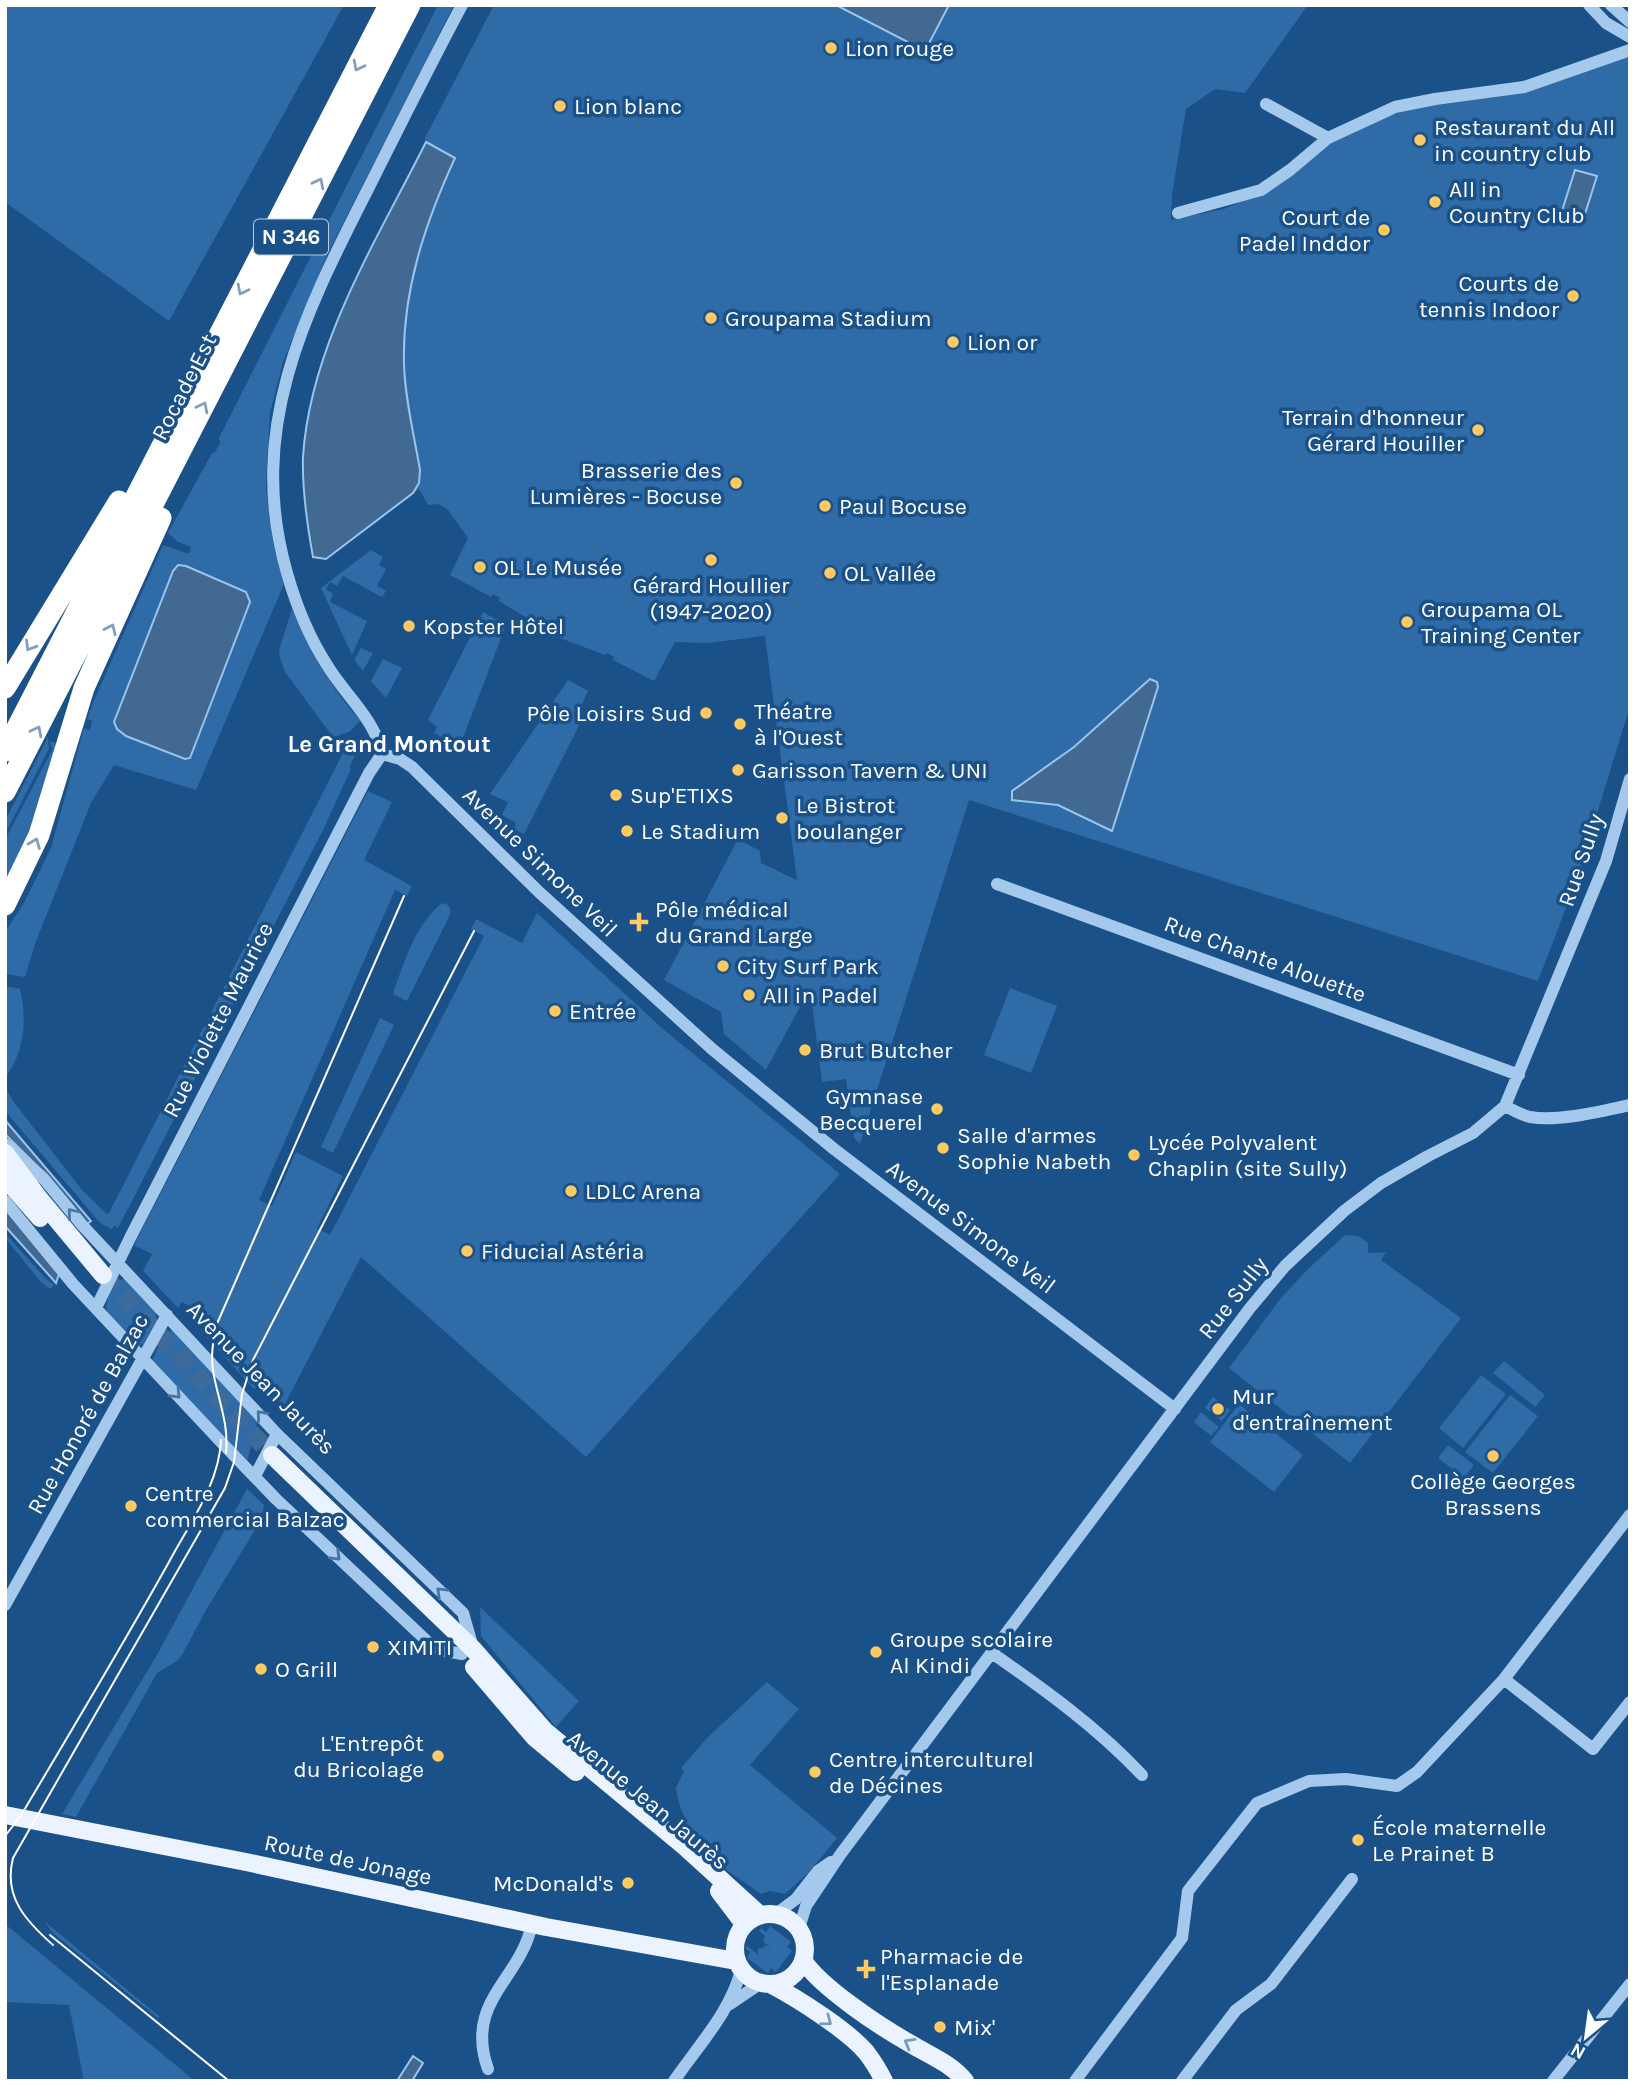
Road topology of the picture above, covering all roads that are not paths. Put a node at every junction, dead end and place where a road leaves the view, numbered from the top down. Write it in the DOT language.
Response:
graph roads {
  1 [pos="389,5"];
  2 [pos="410,5"];
  3 [pos="462,5"];
  4 [pos="1589,5"];
  5 [pos="1611,5"];
  6 [pos="1630,22"];
  7 [pos="1630,37"];
  8 [pos="1630,50"];
  9 [pos="1266,104"];
  10 [pos="1328,138"];
  11 [pos="1178,213"];
  12 [pos="171,429"];
  13 [pos="172,468"];
  14 [pos="5,688"];
  15 [pos="5,751"];
  16 [pos="382,754"];
  17 [pos="1630,779"];
  18 [pos="5,792"];
  19 [pos="997,884"];
  20 [pos="5,905"];
  21 [pos="1519,1075"];
  22 [pos="1630,1105"];
  23 [pos="1504,1106"];
  24 [pos="5,1144"];
  25 [pos="5,1153"];
  26 [pos="5,1178"];
  27 [pos="5,1201"];
  28 [pos="118,1264"];
  29 [pos="96,1308"];
  30 [pos="167,1315"];
  31 [pos="144,1360"];
  32 [pos="1175,1409"];
  33 [pos="277,1434"];
  34 [pos="265,1465"];
  35 [pos="1630,1515"];
  36 [pos="5,1605"];
  37 [pos="467,1651"];
  38 [pos="992,1653"];
  39 [pos="1504,1679"];
  40 [pos="1630,1702"];
  41 [pos="1142,1775"];
  42 [pos="5,1815"];
  43 [pos="840,1855"];
  44 [pos="1352,1879"];
  45 [pos="754,1923"];
  46 [pos="532,1924"];
  47 [pos="799,1928"];
  48 [pos="681,1950"];
  49 [pos="803,1960"];
  50 [pos="739,1965"];
  51 [pos="766,1984"];
  52 [pos="1630,1984"];
  53 [pos="727,2006"];
  54 [pos="488,2069"];
  55 [pos="674,2081"];
  56 [pos="884,2081"];
  57 [pos="965,2081"];
  58 [pos="1075,2081"];
  59 [pos="1182,2081"];
  60 [pos="1553,2081"];
  1 -- 12 [label="highway, Rocade Est / N 346, one-way"];
  13 -- 2 [label="highway, Rocade Est / N 346, one-way"];
  3 -- 16 [label="street"];
  4 -- 7 [label="street"];
  5 -- 6 [label="street"];
  8 -- 10 [label="street"];
  9 -- 10 [label="street"];
  10 -- 11 [label="street"];
  12 -- 14 [label="highway, one-way"];
  12 -- 15 [label="highway, Rocade Est / N 346"];
  18 -- 13 [label="highway, Rocade Est / N 346, one-way"];
  20 -- 13 [label="highway, one-way"];
  16 -- 28 [label="street, Rue Violette Maurice"];
  16 -- 32 [label="street, Avenue Simone Veil"];
  17 -- 21 [label="street, Rue Sully"];
  19 -- 21 [label="street, Rue Chante Alouette"];
  21 -- 23 [label="street, Rue Sully"];
  22 -- 23 [label="street"];
  23 -- 32 [label="street, Rue Sully"];
  28 -- 24 [label="street, Avenue Jean Jaurès, one-way"];
  25 -- 26 [label="main road"];
  27 -- 29 [label="street, Avenue Jean Jaurès"];
  28 -- 29 [label="street, Rue Violette Maurice"];
  28 -- 30 [label="street, Avenue Jean Jaurès"];
  29 -- 31 [label="street, Avenue Jean Jaurès"];
  30 -- 31 [label="street, Rue Honoré de Balzac"];
  33 -- 30 [label="street, Avenue Jean Jaurès, one-way"];
  31 -- 34 [label="street, Avenue Jean Jaurès, one-way"];
  31 -- 36 [label="street, Rue Honoré de Balzac"];
  32 -- 38 [label="street, Rue Sully"];
  33 -- 34 [label="street"];
  37 -- 33 [label="street, Avenue Jean Jaurès, one-way"];
  34 -- 37 [label="main road, Avenue Jean Jaurès"];
  34 -- 37 [label="street, Avenue Jean Jaurès, one-way"];
  35 -- 39 [label="street"];
  37 -- 45 [label="main road, Avenue Jean Jaurès"];
  38 -- 41 [label="street"];
  38 -- 43 [label="street, Rue Sully"];
  39 -- 40 [label="street"];
  39 -- 58 [label="street"];
  42 -- 46 [label="main road, Route de Jonage"];
  43 -- 45 [label="street, Rue Sully"];
  43 -- 47 [label="street, Rue Sully"];
  44 -- 59 [label="street"];
  45 -- 47 [label="main road"];
  45 -- 48 [label="main road, Route de Jonage"];
  45 -- 50 [label="main road"];
  46 -- 48 [label="main road, Route de Jonage"];
  46 -- 54 [label="street"];
  47 -- 49 [label="main road"];
  48 -- 50 [label="main road, Route de Jonage"];
  49 -- 51 [label="main road"];
  57 -- 49 [label="main road, one-way"];
  50 -- 51 [label="main road"];
  50 -- 53 [label="street"];
  51 -- 53 [label="street"];
  51 -- 56 [label="main road, one-way"];
  52 -- 60 [label="street"];
  53 -- 55 [label="street"];
}
